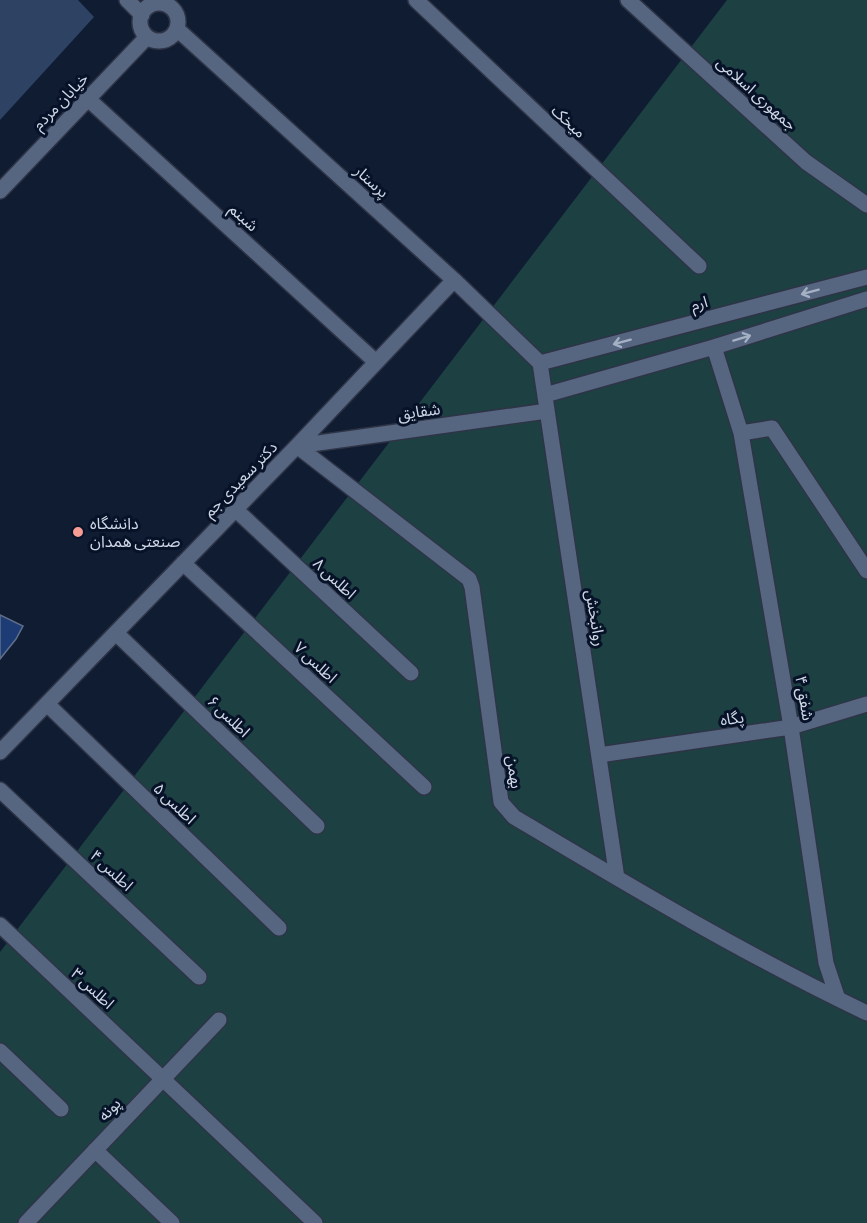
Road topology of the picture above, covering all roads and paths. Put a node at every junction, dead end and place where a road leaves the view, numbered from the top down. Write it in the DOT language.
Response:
graph roads {
  1 [pos="126,0"];
  2 [pos="416,0"];
  3 [pos="628,0"];
  4 [pos="169,3"];
  5 [pos="142,15"];
  6 [pos="177,29"];
  7 [pos="147,37"];
  8 [pos="87,98"];
  9 [pos="0,191"];
  10 [pos="867,205"];
  11 [pos="699,266"];
  12 [pos="867,277"];
  13 [pos="454,280"];
  14 [pos="867,299"];
  15 [pos="714,347"];
  16 [pos="376,362"];
  17 [pos="540,363"];
  18 [pos="544,395"];
  19 [pos="547,411"];
  20 [pos="741,433"];
  21 [pos="297,446"];
  22 [pos="235,509"];
  23 [pos="183,563"];
  24 [pos="867,571"];
  25 [pos="116,633"];
  26 [pos="411,673"];
  27 [pos="47,704"];
  28 [pos="867,704"];
  29 [pos="791,728"];
  30 [pos="0,752"];
  31 [pos="599,755"];
  32 [pos="424,787"];
  33 [pos="0,790"];
  34 [pos="317,826"];
  35 [pos="617,878"];
  36 [pos="0,925"];
  37 [pos="279,928"];
  38 [pos="199,977"];
  39 [pos="838,999"];
  40 [pos="867,1012"];
  41 [pos="219,1020"];
  42 [pos="0,1051"];
  43 [pos="162,1078"];
  44 [pos="61,1109"];
  45 [pos="95,1150"];
  46 [pos="27,1222"];
  47 [pos="172,1223"];
  48 [pos="315,1223"];
  1 -- 5 [label="street"];
  2 -- 11 [label="street, میخک"];
  3 -- 10 [label="street, جمهوری اسلامی"];
  4 -- 5 [label="street"];
  4 -- 6 [label="street"];
  5 -- 7 [label="street"];
  6 -- 7 [label="street"];
  6 -- 13 [label="street, پرستار"];
  7 -- 8 [label="street, خیابان مردم"];
  8 -- 9 [label="street, خیابان مردم"];
  8 -- 16 [label="street, شبنم"];
  12 -- 17 [label="street, ارم, one-way"];
  13 -- 16 [label="street, دکتر سعیدی جم"];
  13 -- 17 [label="street, پرستار"];
  15 -- 14 [label="street, one-way"];
  15 -- 18 [label="street"];
  15 -- 20 [label="street, شفق ۴"];
  16 -- 21 [label="street, دکتر سعیدی جم"];
  17 -- 18 [label="street, روانبخش"];
  18 -- 19 [label="street, روانبخش"];
  19 -- 21 [label="street, شقایق"];
  19 -- 31 [label="street, روانبخش"];
  20 -- 24 [label="street"];
  20 -- 29 [label="street, شفق ۴"];
  21 -- 22 [label="street, دکتر سعیدی جم"];
  21 -- 35 [label="street, بهمن"];
  22 -- 23 [label="street, دکتر سعیدی جم"];
  22 -- 26 [label="street, اطلس ۸"];
  23 -- 25 [label="street, دکتر سعیدی جم"];
  23 -- 32 [label="street, اطلس ۷"];
  25 -- 27 [label="street, دکتر سعیدی جم"];
  25 -- 34 [label="street, اطلس ۶"];
  27 -- 30 [label="street, دکتر سعیدی جم"];
  27 -- 37 [label="street, اطلس ۵"];
  28 -- 29 [label="street, پگاه"];
  29 -- 31 [label="street, پگاه"];
  29 -- 39 [label="street, شفق ۴"];
  31 -- 35 [label="street, روانبخش"];
  33 -- 38 [label="street, اطلس ۴"];
  35 -- 39 [label="street, بهمن"];
  36 -- 43 [label="street, اطلس ۳"];
  39 -- 40 [label="street, بهمن"];
  41 -- 43 [label="street, پونه"];
  42 -- 44 [label="street"];
  43 -- 45 [label="street, پونه"];
  43 -- 48 [label="street, اطلس ۳"];
  45 -- 46 [label="street, پونه"];
  45 -- 47 [label="street"];
}
